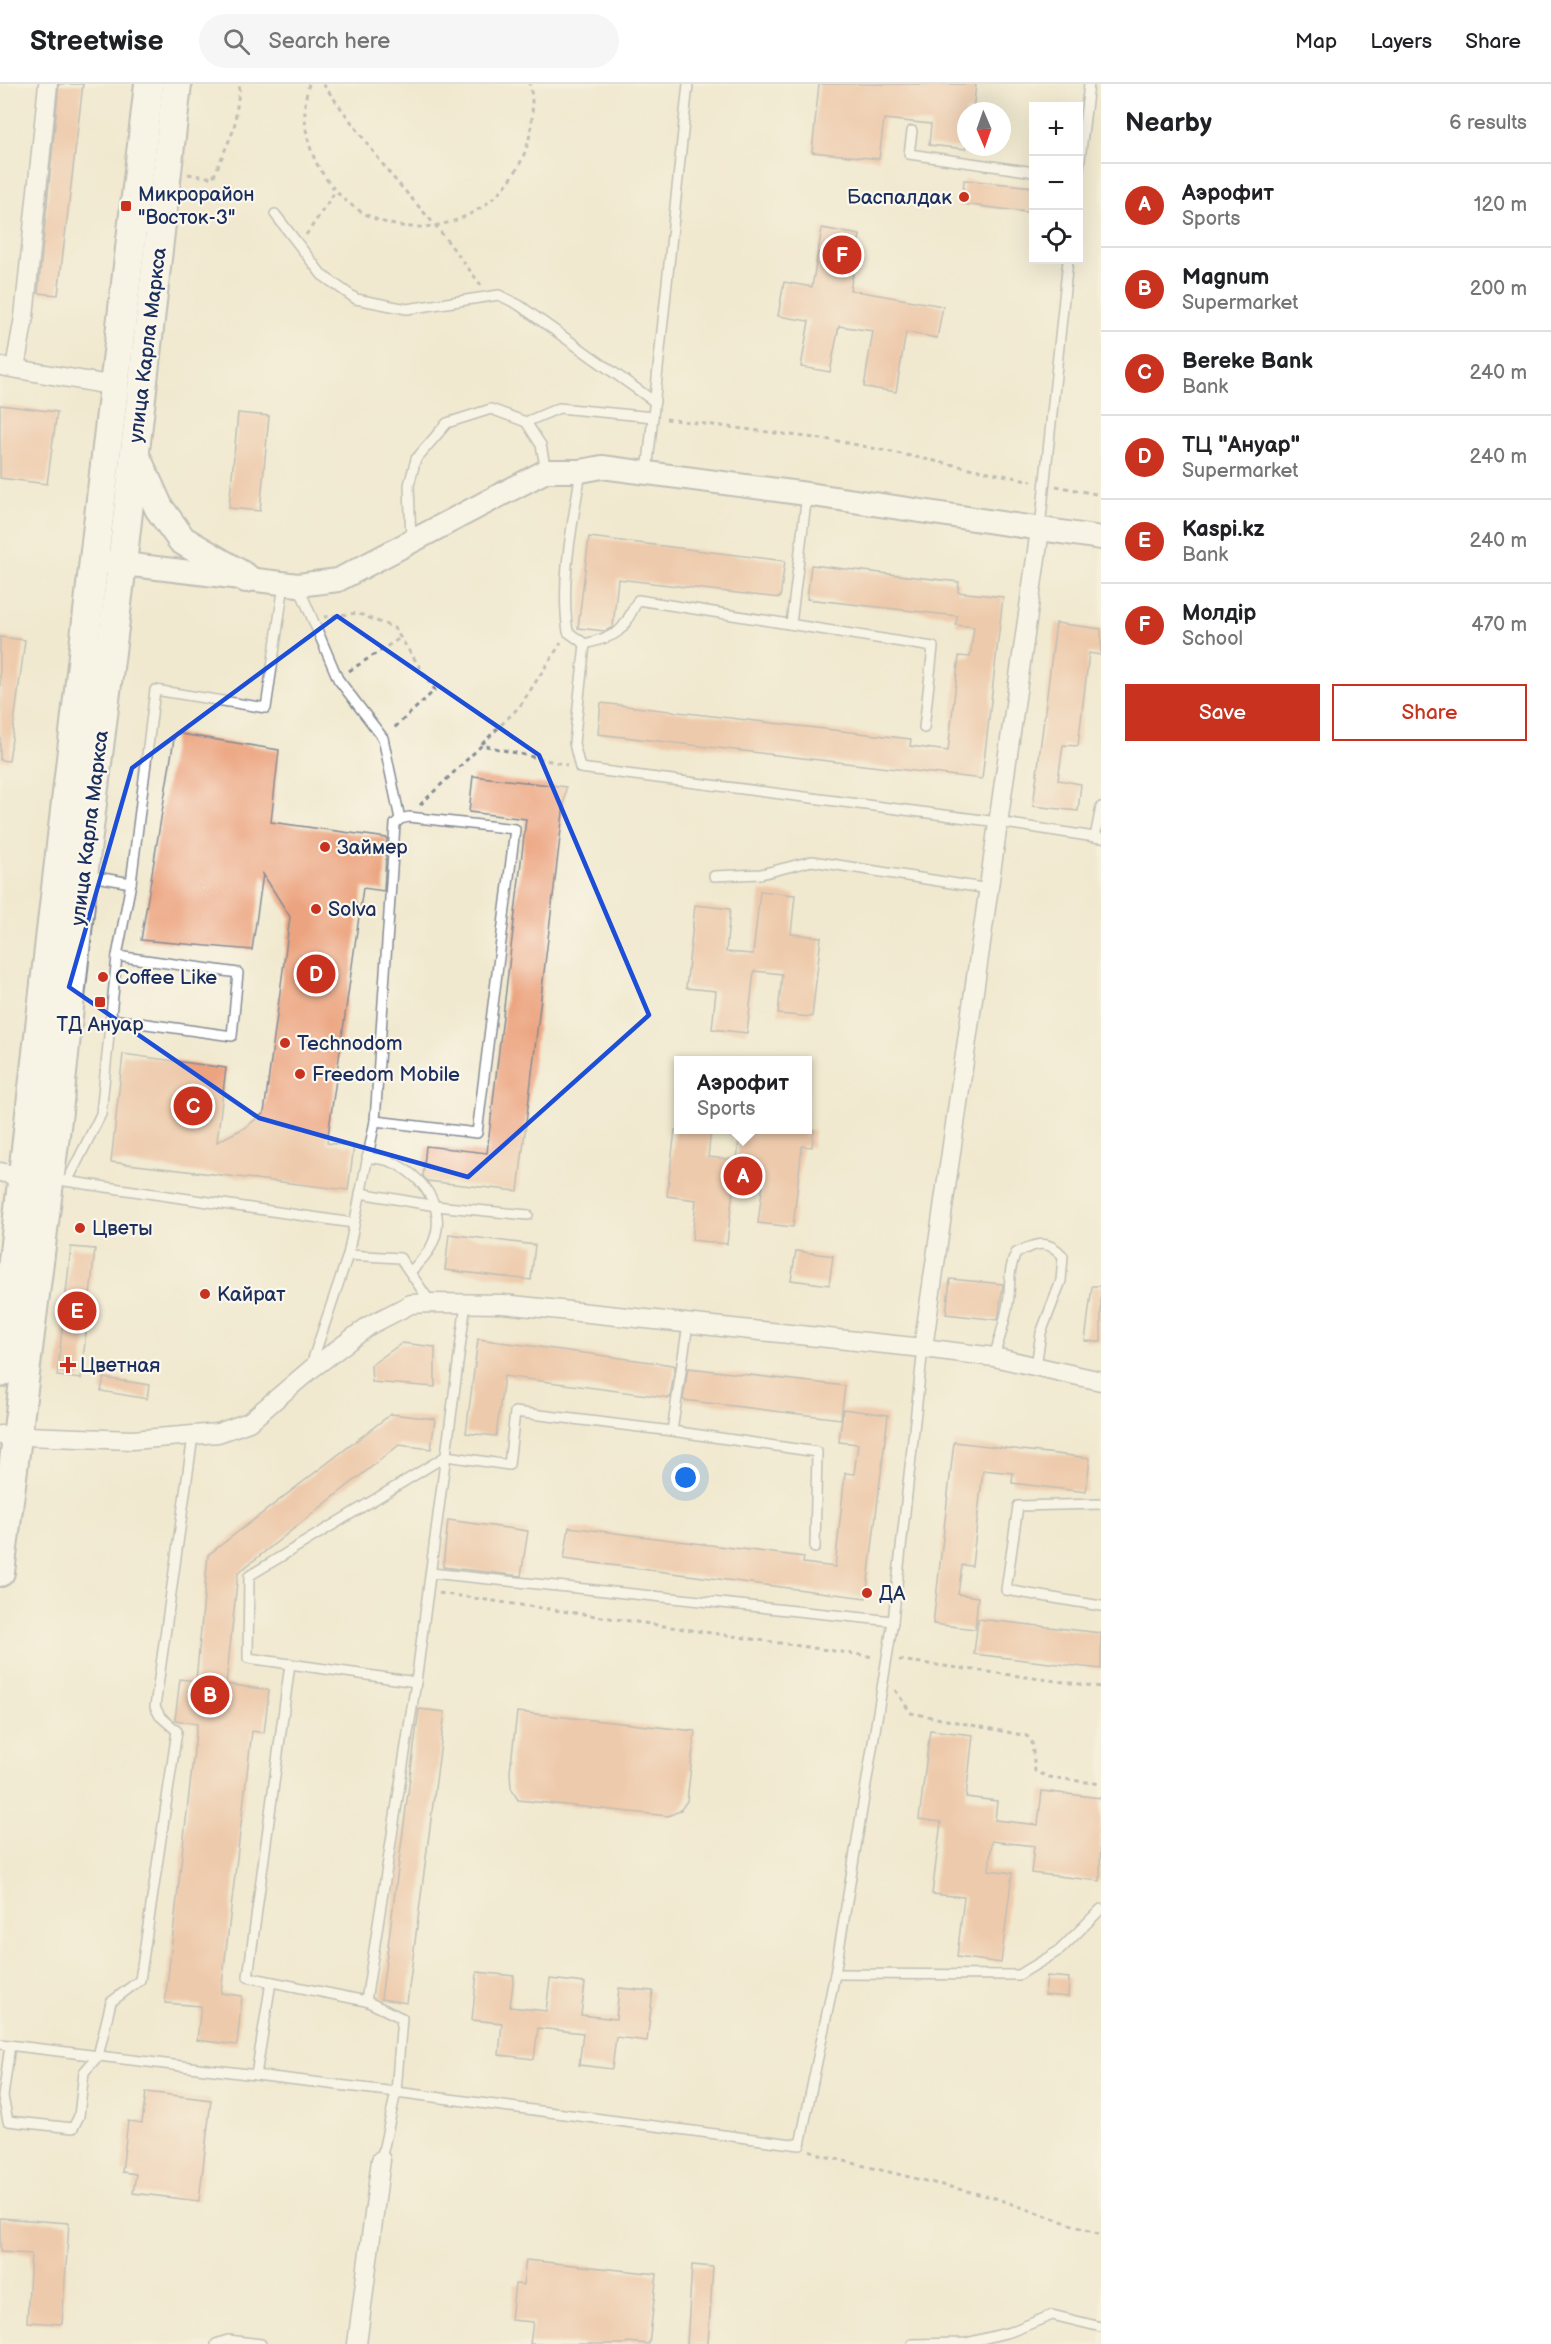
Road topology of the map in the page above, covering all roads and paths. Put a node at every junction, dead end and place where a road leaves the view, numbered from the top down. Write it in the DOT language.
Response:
graph roads {
  1 [pos="48,84"];
  2 [pos="149,84"];
  3 [pos="177,84"];
  4 [pos="240,84"];
  5 [pos="309,84"];
  6 [pos="323,84"];
  7 [pos="530,84"];
  8 [pos="688,84"];
  9 [pos="1089,84"];
  10 [pos="912,131"];
  11 [pos="1080,156"];
  12 [pos="167,171"];
  13 [pos="1029,171"];
  14 [pos="335,192"];
  15 [pos="275,214"];
  16 [pos="436,226"];
  17 [pos="299,245"];
  18 [pos="1068,264"];
  19 [pos="490,297"];
  20 [pos="8,367"];
  21 [pos="115,386"];
  22 [pos="655,402"];
  23 [pos="652,417"];
  24 [pos="526,422"];
  25 [pos="135,453"];
  26 [pos="546,471"];
  27 [pos="581,471"];
  28 [pos="647,473"];
  29 [pos="1044,484"];
  30 [pos="807,494"];
  31 [pos="1101,495"];
  32 [pos="1040,530"];
  33 [pos="1101,538"];
  34 [pos="411,543"];
  35 [pos="93,560"];
  36 [pos="122,564"];
  37 [pos="246,578"];
  38 [pos="291,584"];
  39 [pos="314,619"];
  40 [pos="791,624"];
  41 [pos="568,632"];
  42 [pos="400,638"];
  43 [pos="585,644"];
  44 [pos="338,679"];
  45 [pos="924,728"];
  46 [pos="383,738"];
  47 [pos="482,744"];
  48 [pos="580,768"];
  49 [pos="1101,807"];
  50 [pos="405,818"];
  51 [pos="998,822"];
  52 [pos="1098,837"];
  53 [pos="82,875"];
  54 [pos="714,876"];
  55 [pos="131,883"];
  56 [pos="988,889"];
  57 [pos="117,956"];
  58 [pos="111,1019"];
  59 [pos="375,1121"];
  60 [pos="367,1158"];
  61 [pos="11,1175"];
  62 [pos="58,1184"];
  63 [pos="360,1193"];
  64 [pos="436,1206"];
  65 [pos="528,1215"];
  66 [pos="353,1223"];
  67 [pos="348,1255"];
  68 [pos="410,1272"];
  69 [pos="431,1303"];
  70 [pos="466,1304"];
  71 [pos="688,1324"];
  72 [pos="923,1348"];
  73 [pos="994,1357"];
  74 [pos="1036,1366"];
  75 [pos="310,1370"];
  76 [pos="0,1373"];
  77 [pos="1101,1381"];
  78 [pos="672,1431"];
  79 [pos="9,1435"];
  80 [pos="193,1436"];
  81 [pos="446,1456"];
  82 [pos="1101,1504"];
  83 [pos="815,1548"];
  84 [pos="0,1572"];
  85 [pos="431,1573"];
  86 [pos="429,1591"];
  87 [pos="1101,1606"];
  88 [pos="893,1621"];
  89 [pos="887,1659"];
  90 [pos="291,1664"];
  91 [pos="885,1670"];
  92 [pos="416,1682"];
  93 [pos="1101,1687"];
  94 [pos="1101,1784"];
  95 [pos="1101,1909"];
  96 [pos="835,1974"];
  97 [pos="271,1982"];
  98 [pos="366,2001"];
  99 [pos="5,2045"];
  100 [pos="98,2056"];
  101 [pos="256,2075"];
  102 [pos="396,2092"];
  103 [pos="800,2145"];
  104 [pos="381,2160"];
  105 [pos="1101,2235"];
  106 [pos="1101,2327"];
  107 [pos="216,2344"];
  108 [pos="261,2344"];
  109 [pos="357,2344"];
  110 [pos="912,2344"];
  1 -- 20 [label="street"];
  2 -- 21 [label="main road, улица Карла Маркса"];
  3 -- 12 [label="main road, улица Карла Маркса"];
  4 -- 12 [label="path"];
  5 -- 14 [label="path"];
  6 -- 16 [label="path"];
  7 -- 16 [label="path"];
  8 -- 22 [label="lane"];
  9 -- 11 [label="lane"];
  10 -- 13 [label="lane"];
  12 -- 25 [label="main road, улица Карла Маркса"];
  14 -- 16 [label="path"];
  14 -- 17 [label="path"];
  15 -- 17 [label="lane"];
  16 -- 19 [label="path"];
  17 -- 19 [label="lane"];
  18 -- 29 [label="lane"];
  19 -- 22 [label="lane"];
  20 -- 21 [label="street"];
  21 -- 35 [label="main road, улица Карла Маркса"];
  22 -- 23 [label="lane"];
  23 -- 24 [label="lane"];
  23 -- 28 [label="lane"];
  23 -- 29 [label="path"];
  24 -- 26 [label="lane"];
  24 -- 34 [label="lane"];
  25 -- 36 [label="main road, улица Карла Маркса"];
  25 -- 37 [label="main road"];
  26 -- 27 [label="street"];
  26 -- 34 [label="street"];
  27 -- 28 [label="street"];
  27 -- 41 [label="lane"];
  28 -- 30 [label="street"];
  29 -- 31 [label="path"];
  29 -- 32 [label="lane"];
  30 -- 32 [label="street"];
  30 -- 40 [label="lane"];
  32 -- 33 [label="street"];
  32 -- 51 [label="street"];
  34 -- 38 [label="street"];
  35 -- 36 [label="street"];
  35 -- 61 [label="main road, улица Карла Маркса"];
  36 -- 37 [label="street"];
  36 -- 53 [label="main road, улица Карла Маркса"];
  37 -- 38 [label="street"];
  38 -- 39 [label="lane"];
  38 -- 55 [label="lane"];
  39 -- 42 [label="path"];
  39 -- 44 [label="lane"];
  40 -- 43 [label="lane"];
  40 -- 45 [label="lane"];
  41 -- 43 [label="lane"];
  41 -- 47 [label="path"];
  42 -- 44 [label="path"];
  42 -- 46 [label="path"];
  43 -- 48 [label="lane"];
  44 -- 46 [label="lane"];
  46 -- 50 [label="lane"];
  47 -- 48 [label="path"];
  47 -- 50 [label="path"];
  48 -- 51 [label="lane"];
  49 -- 52 [label="lane"];
  50 -- 59 [label="lane"];
  50 -- 59 [label="lane"];
  51 -- 52 [label="lane"];
  51 -- 56 [label="street"];
  53 -- 55 [label="lane"];
  53 -- 62 [label="main road, улица Карла Маркса"];
  54 -- 56 [label="lane"];
  55 -- 57 [label="lane"];
  56 -- 72 [label="street"];
  57 -- 58 [label="lane"];
  57 -- 58 [label="lane"];
  58 -- 62 [label="lane"];
  59 -- 60 [label="lane"];
  60 -- 63 [label="lane"];
  60 -- 64 [label="lane"];
  61 -- 76 [label="main road, улица Карла Маркса"];
  62 -- 66 [label="lane"];
  62 -- 79 [label="main road, улица Карла Маркса"];
  63 -- 64 [label="lane"];
  63 -- 66 [label="lane"];
  64 -- 65 [label="lane"];
  64 -- 68 [label="lane"];
  66 -- 67 [label="lane"];
  67 -- 68 [label="lane"];
  67 -- 75 [label="lane"];
  68 -- 69 [label="lane"];
  69 -- 70 [label="street"];
  69 -- 75 [label="street"];
  70 -- 71 [label="street"];
  70 -- 81 [label="lane"];
  71 -- 72 [label="street"];
  71 -- 78 [label="lane"];
  72 -- 73 [label="street"];
  72 -- 88 [label="lane"];
  73 -- 74 [label="street"];
  73 -- 74 [label="lane"];
  74 -- 77 [label="street"];
  75 -- 80 [label="street"];
  78 -- 81 [label="lane"];
  78 -- 83 [label="lane"];
  79 -- 80 [label="street"];
  79 -- 84 [label="main road, улица Карла Маркса"];
  80 -- 100 [label="lane"];
  81 -- 85 [label="lane"];
  81 -- 90 [label="lane"];
  82 -- 87 [label="lane"];
  85 -- 86 [label="lane"];
  85 -- 88 [label="lane"];
  86 -- 89 [label="path"];
  86 -- 92 [label="lane"];
  88 -- 89 [label="lane"];
  89 -- 91 [label="lane"];
  89 -- 93 [label="path"];
  90 -- 92 [label="lane"];
  90 -- 97 [label="lane"];
  91 -- 94 [label="path"];
  91 -- 96 [label="lane"];
  92 -- 98 [label="lane"];
  95 -- 96 [label="lane"];
  96 -- 103 [label="lane"];
  97 -- 98 [label="lane"];
  97 -- 101 [label="lane"];
  98 -- 102 [label="lane"];
  99 -- 100 [label="lane"];
  99 -- 100 [label="lane"];
  100 -- 101 [label="lane"];
  101 -- 102 [label="lane"];
  102 -- 103 [label="lane"];
  102 -- 104 [label="lane"];
  103 -- 105 [label="path"];
  104 -- 109 [label="street"];
  106 -- 110 [label="lane"];
  107 -- 108 [label="lane"];
}
